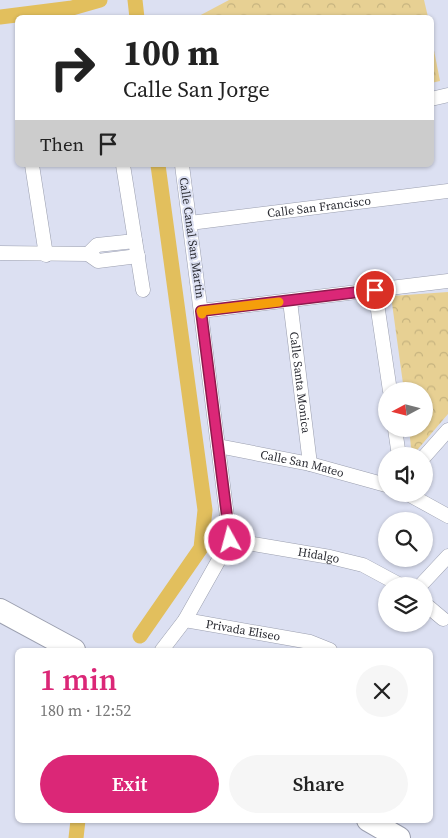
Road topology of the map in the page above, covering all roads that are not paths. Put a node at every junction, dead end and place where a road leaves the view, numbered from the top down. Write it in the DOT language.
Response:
graph roads {
  1 [pos="448,95"];
  2 [pos="434,98"];
  3 [pos="32,167"];
  4 [pos="123,167"];
  5 [pos="182,167"];
  6 [pos="448,192"];
  7 [pos="190,223"];
  8 [pos="135,241"];
  9 [pos="0,253"];
  10 [pos="88,254"];
  11 [pos="46,255"];
  12 [pos="138,256"];
  13 [pos="448,281"];
  14 [pos="143,290"];
  15 [pos="375,290"];
  16 [pos="290,301"];
  17 [pos="201,311"];
  18 [pos="389,382"];
  19 [pos="448,430"];
  20 [pos="218,446"];
  21 [pos="433,447"];
  22 [pos="310,464"];
  23 [pos="378,483"];
  24 [pos="423,502"];
  25 [pos="448,516"];
  26 [pos="230,540"];
  27 [pos="448,556"];
  28 [pos="388,577"];
  29 [pos="428,577"];
  30 [pos="0,610"];
  31 [pos="433,611"];
  32 [pos="443,619"];
  33 [pos="185,620"];
  34 [pos="70,648"];
  35 [pos="164,648"];
  36 [pos="325,648"];
  37 [pos="373,823"];
  38 [pos="398,838"];
  1 -- 2 [label="street"];
  3 -- 11 [label="street"];
  4 -- 8 [label="street"];
  5 -- 7 [label="street, Calle Canal San Martin"];
  6 -- 7 [label="street, Calle San Francisco"];
  7 -- 17 [label="street, Calle Canal San Martin"];
  8 -- 10 [label="street"];
  8 -- 12 [label="street"];
  9 -- 11 [label="street"];
  10 -- 11 [label="street"];
  10 -- 12 [label="street"];
  12 -- 14 [label="street"];
  13 -- 15 [label="street"];
  15 -- 16 [label="street"];
  15 -- 18 [label="street"];
  16 -- 17 [label="street"];
  16 -- 22 [label="street, Calle Santa Monica"];
  17 -- 20 [label="street, Calle Canal San Martin"];
  19 -- 21 [label="street"];
  20 -- 22 [label="street, Calle San Mateo"];
  20 -- 26 [label="street, Calle Canal San Martin"];
  22 -- 23 [label="street, Calle San Mateo"];
  24 -- 25 [label="street"];
  26 -- 28 [label="street, Hidalgo"];
  26 -- 33 [label="street"];
  27 -- 29 [label="street"];
  30 -- 34 [label="main road"];
  31 -- 32 [label="street"];
  33 -- 35 [label="street"];
  33 -- 36 [label="street, Privada Eliseo"];
  37 -- 38 [label="main road"];
}
